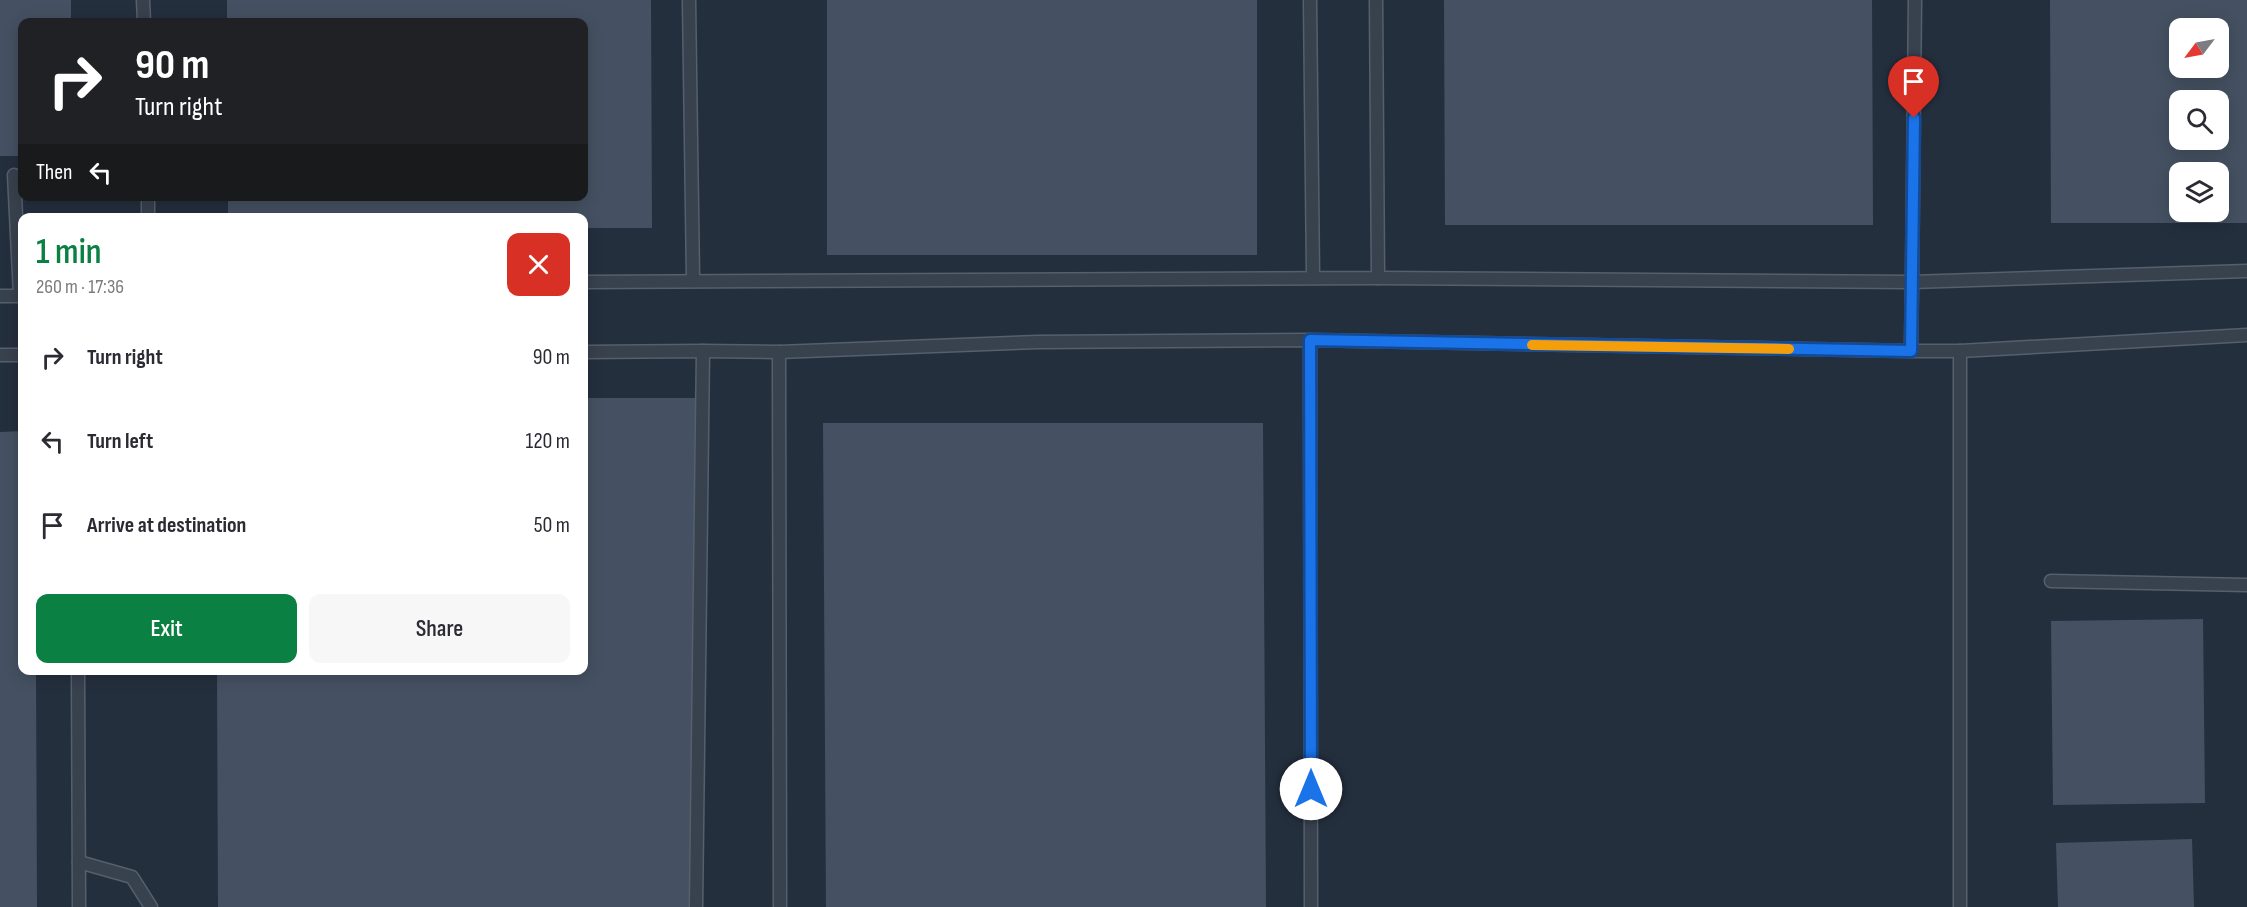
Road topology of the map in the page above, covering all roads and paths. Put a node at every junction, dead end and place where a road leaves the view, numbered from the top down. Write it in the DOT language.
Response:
graph roads {
  1 [pos="143,0"];
  2 [pos="689,0"];
  3 [pos="1310,0"];
  4 [pos="1376,0"];
  5 [pos="1915,0"];
  6 [pos="144,18"];
  7 [pos="14,176"];
  8 [pos="18,245"];
  9 [pos="2247,271"];
  10 [pos="1313,277"];
  11 [pos="1378,278"];
  12 [pos="693,280"];
  13 [pos="588,282"];
  14 [pos="1912,282"];
  15 [pos="0,296"];
  16 [pos="18,296"];
  17 [pos="2247,335"];
  18 [pos="1310,340"];
  19 [pos="703,351"];
  20 [pos="1911,351"];
  21 [pos="1960,351"];
  22 [pos="588,352"];
  23 [pos="779,352"];
  24 [pos="0,355"];
  25 [pos="18,355"];
  26 [pos="2051,581"];
  27 [pos="2247,585"];
  28 [pos="78,675"];
  29 [pos="79,862"];
  30 [pos="79,907"];
  31 [pos="151,907"];
  32 [pos="696,907"];
  33 [pos="780,907"];
  34 [pos="1311,907"];
  35 [pos="1960,907"];
  1 -- 6 [label="lane"];
  2 -- 12 [label="lane"];
  3 -- 10 [label="lane"];
  4 -- 11 [label="lane"];
  5 -- 14 [label="lane"];
  7 -- 8 [label="lane"];
  9 -- 14 [label="lane"];
  10 -- 11 [label="lane"];
  10 -- 12 [label="lane"];
  11 -- 14 [label="lane"];
  12 -- 13 [label="lane"];
  14 -- 20 [label="lane"];
  15 -- 16 [label="lane"];
  17 -- 21 [label="lane"];
  18 -- 20 [label="lane"];
  18 -- 23 [label="lane"];
  18 -- 34 [label="lane"];
  19 -- 22 [label="lane"];
  19 -- 23 [label="lane"];
  19 -- 32 [label="lane"];
  20 -- 21 [label="lane"];
  21 -- 35 [label="lane"];
  23 -- 33 [label="lane"];
  24 -- 25 [label="lane"];
  26 -- 27 [label="lane"];
  28 -- 29 [label="lane"];
  29 -- 30 [label="lane"];
  29 -- 31 [label="lane"];
}
